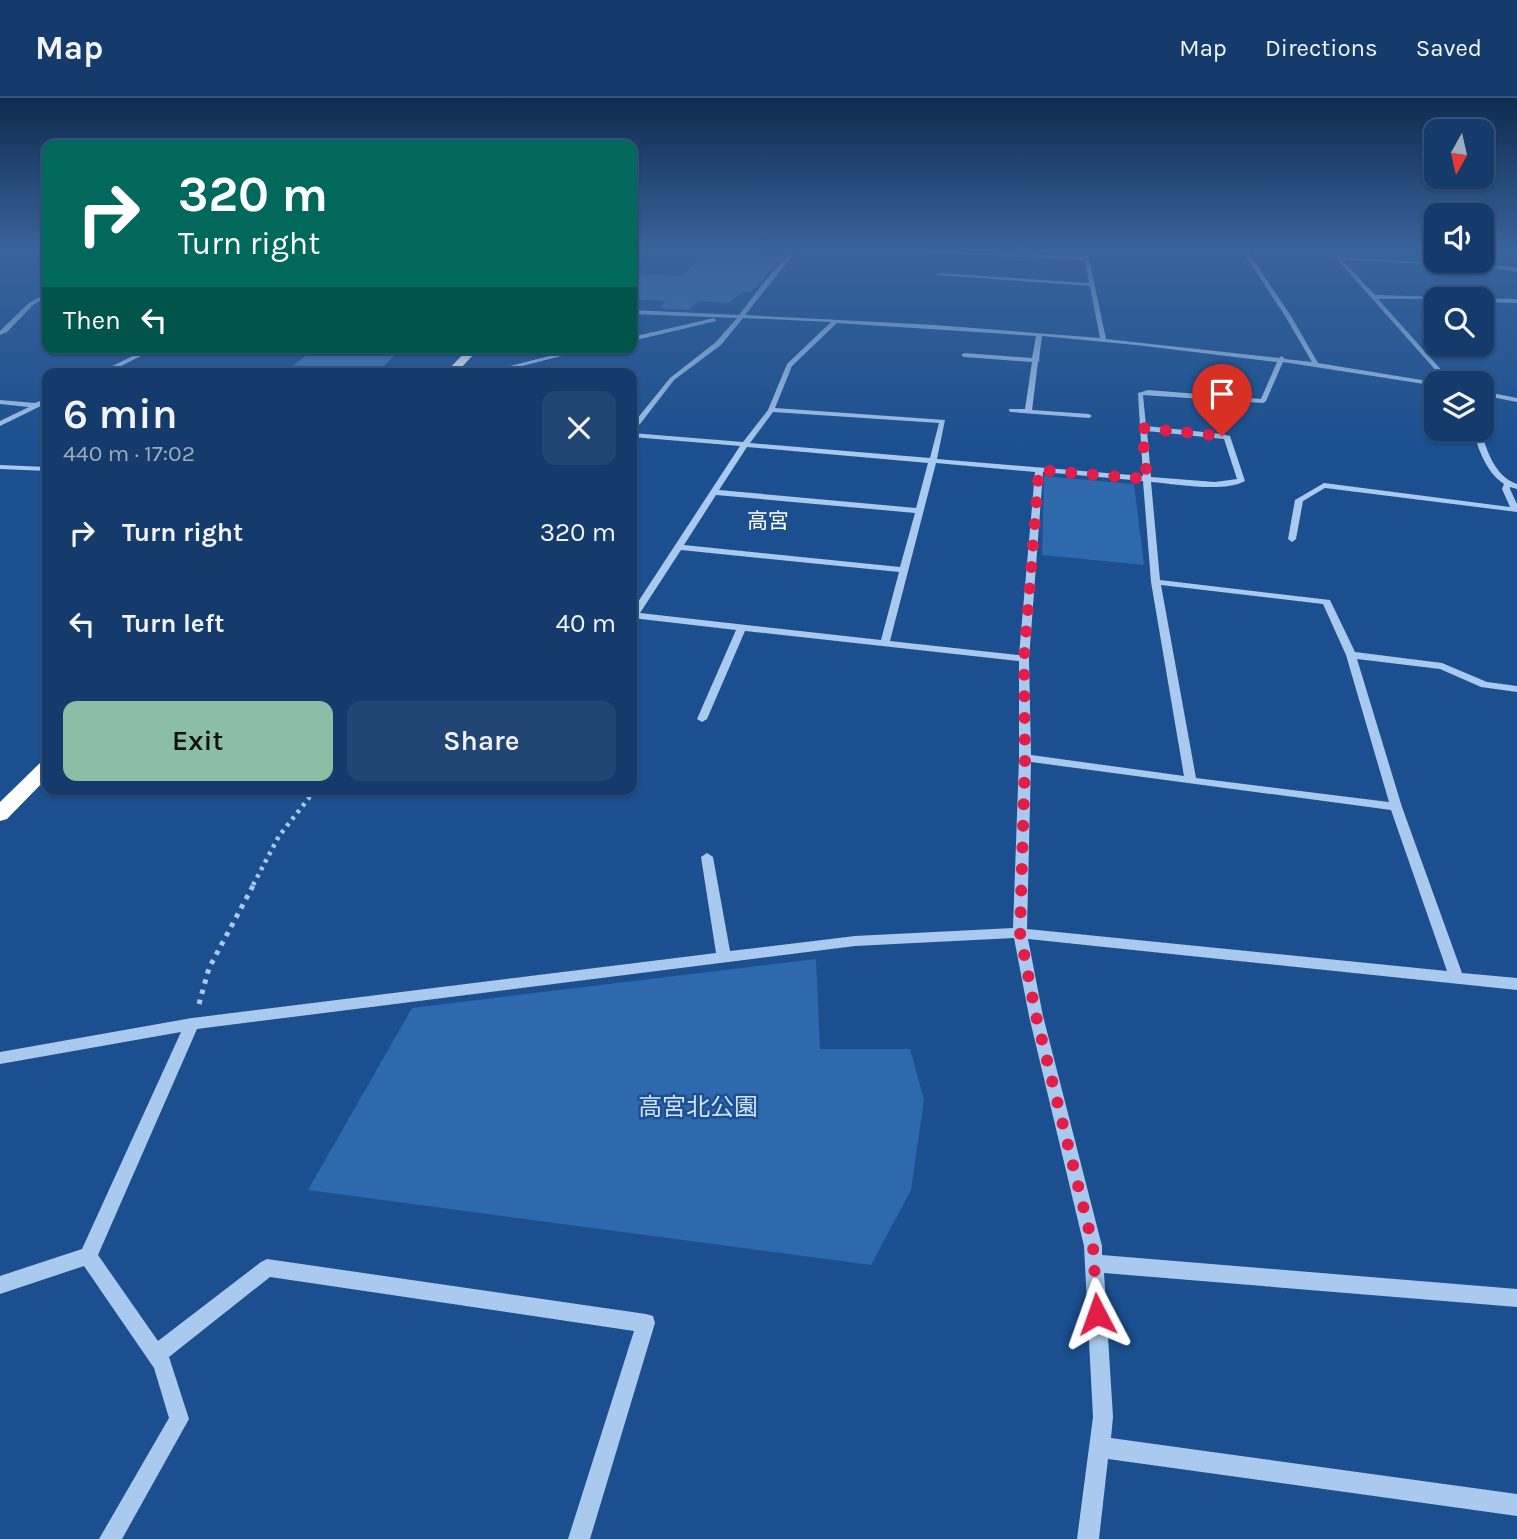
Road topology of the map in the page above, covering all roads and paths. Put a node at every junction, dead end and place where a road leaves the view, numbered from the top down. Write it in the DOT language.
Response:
graph roads {
  1 [pos="18,316"];
  2 [pos="731,316"];
  3 [pos="740,316"];
  4 [pos="745,316"];
  5 [pos="1099,316"];
  6 [pos="1288,316"];
  7 [pos="1390,316"];
  8 [pos="836,321"];
  9 [pos="0,333"];
  10 [pos="1039,334"];
  11 [pos="637,338"];
  12 [pos="1103,340"];
  13 [pos="141,354"];
  14 [pos="468,354"];
  15 [pos="565,354"];
  16 [pos="964,355"];
  17 [pos="1282,358"];
  18 [pos="1037,360"];
  19 [pos="1315,363"];
  20 [pos="112,368"];
  21 [pos="455,368"];
  22 [pos="506,368"];
  23 [pos="1439,371"];
  24 [pos="1424,382"];
  25 [pos="1494,395"];
  26 [pos="1517,400"];
  27 [pos="0,402"];
  28 [pos="42,402"];
  29 [pos="35,405"];
  30 [pos="771,410"];
  31 [pos="1011,410"];
  32 [pos="1028,411"];
  33 [pos="1089,416"];
  34 [pos="637,422"];
  35 [pos="0,424"];
  36 [pos="1142,428"];
  37 [pos="637,435"];
  38 [pos="1481,441"];
  39 [pos="744,446"];
  40 [pos="932,461"];
  41 [pos="0,467"];
  42 [pos="42,469"];
  43 [pos="1039,470"];
  44 [pos="1147,479"];
  45 [pos="1507,485"];
  46 [pos="1517,487"];
  47 [pos="714,492"];
  48 [pos="918,511"];
  49 [pos="1292,540"];
  50 [pos="678,547"];
  51 [pos="905,570"];
  52 [pos="1156,582"];
  53 [pos="637,609"];
  54 [pos="637,615"];
  55 [pos="742,627"];
  56 [pos="885,643"];
  57 [pos="1351,655"];
  58 [pos="1024,659"];
  59 [pos="1517,689"];
  60 [pos="702,719"];
  61 [pos="1025,758"];
  62 [pos="42,772"];
  63 [pos="1191,781"];
  64 [pos="311,795"];
  65 [pos="1396,807"];
  66 [pos="0,814"];
  67 [pos="707,857"];
  68 [pos="1020,933"];
  69 [pos="724,957"];
  70 [pos="1456,977"];
  71 [pos="1517,984"];
  72 [pos="192,1024"];
  73 [pos="0,1058"];
  74 [pos="88,1256"];
  75 [pos="1094,1263"];
  76 [pos="0,1285"];
  77 [pos="1517,1298"];
  78 [pos="156,1356"];
  79 [pos="1099,1447"];
  80 [pos="1517,1505"];
  81 [pos="110,1539"];
  82 [pos="579,1539"];
  83 [pos="1088,1539"];
  1 -- 9 [label="street"];
  2 -- 11 [label="street"];
  3 -- 34 [label="street"];
  4 -- 8 [label="street"];
  5 -- 12 [label="street"];
  6 -- 19 [label="street"];
  7 -- 23 [label="street"];
  8 -- 10 [label="street"];
  8 -- 30 [label="street"];
  10 -- 12 [label="street"];
  10 -- 18 [label="street"];
  12 -- 17 [label="street"];
  13 -- 20 [label="street"];
  14 -- 21 [label="highway"];
  15 -- 22 [label="street"];
  16 -- 18 [label="street"];
  17 -- 19 [label="street"];
  17 -- 36 [label="street"];
  18 -- 32 [label="street"];
  19 -- 24 [label="street"];
  25 -- 26 [label="street"];
  27 -- 29 [label="street"];
  28 -- 29 [label="street"];
  29 -- 35 [label="street"];
  30 -- 39 [label="street"];
  30 -- 40 [label="street"];
  31 -- 32 [label="street"];
  32 -- 33 [label="street"];
  36 -- 44 [label="street"];
  36 -- 44 [label="street"];
  37 -- 39 [label="street"];
  38 -- 45 [label="street"];
  39 -- 40 [label="street"];
  39 -- 47 [label="street"];
  40 -- 43 [label="street"];
  40 -- 48 [label="street"];
  41 -- 42 [label="street"];
  43 -- 44 [label="street"];
  43 -- 58 [label="street"];
  44 -- 52 [label="street"];
  45 -- 46 [label="street"];
  45 -- 49 [label="street"];
  47 -- 48 [label="street"];
  47 -- 50 [label="street"];
  48 -- 51 [label="street"];
  50 -- 51 [label="street"];
  50 -- 53 [label="street"];
  51 -- 56 [label="street"];
  52 -- 57 [label="street"];
  52 -- 63 [label="street"];
  54 -- 55 [label="street"];
  55 -- 56 [label="street"];
  55 -- 60 [label="street"];
  56 -- 58 [label="street"];
  57 -- 59 [label="street"];
  57 -- 65 [label="street"];
  58 -- 61 [label="street"];
  61 -- 63 [label="street"];
  61 -- 68 [label="street"];
  62 -- 66 [label="highway"];
  63 -- 65 [label="street"];
  64 -- 72 [label="path"];
  65 -- 70 [label="street"];
  67 -- 69 [label="street"];
  68 -- 69 [label="street"];
  68 -- 70 [label="street"];
  68 -- 75 [label="street"];
  69 -- 72 [label="street"];
  70 -- 71 [label="street"];
  72 -- 73 [label="street"];
  72 -- 74 [label="street"];
  74 -- 76 [label="street"];
  74 -- 78 [label="street"];
  75 -- 77 [label="street"];
  75 -- 79 [label="street"];
  78 -- 81 [label="street"];
  78 -- 82 [label="street"];
  79 -- 80 [label="street"];
  79 -- 83 [label="street"];
}
